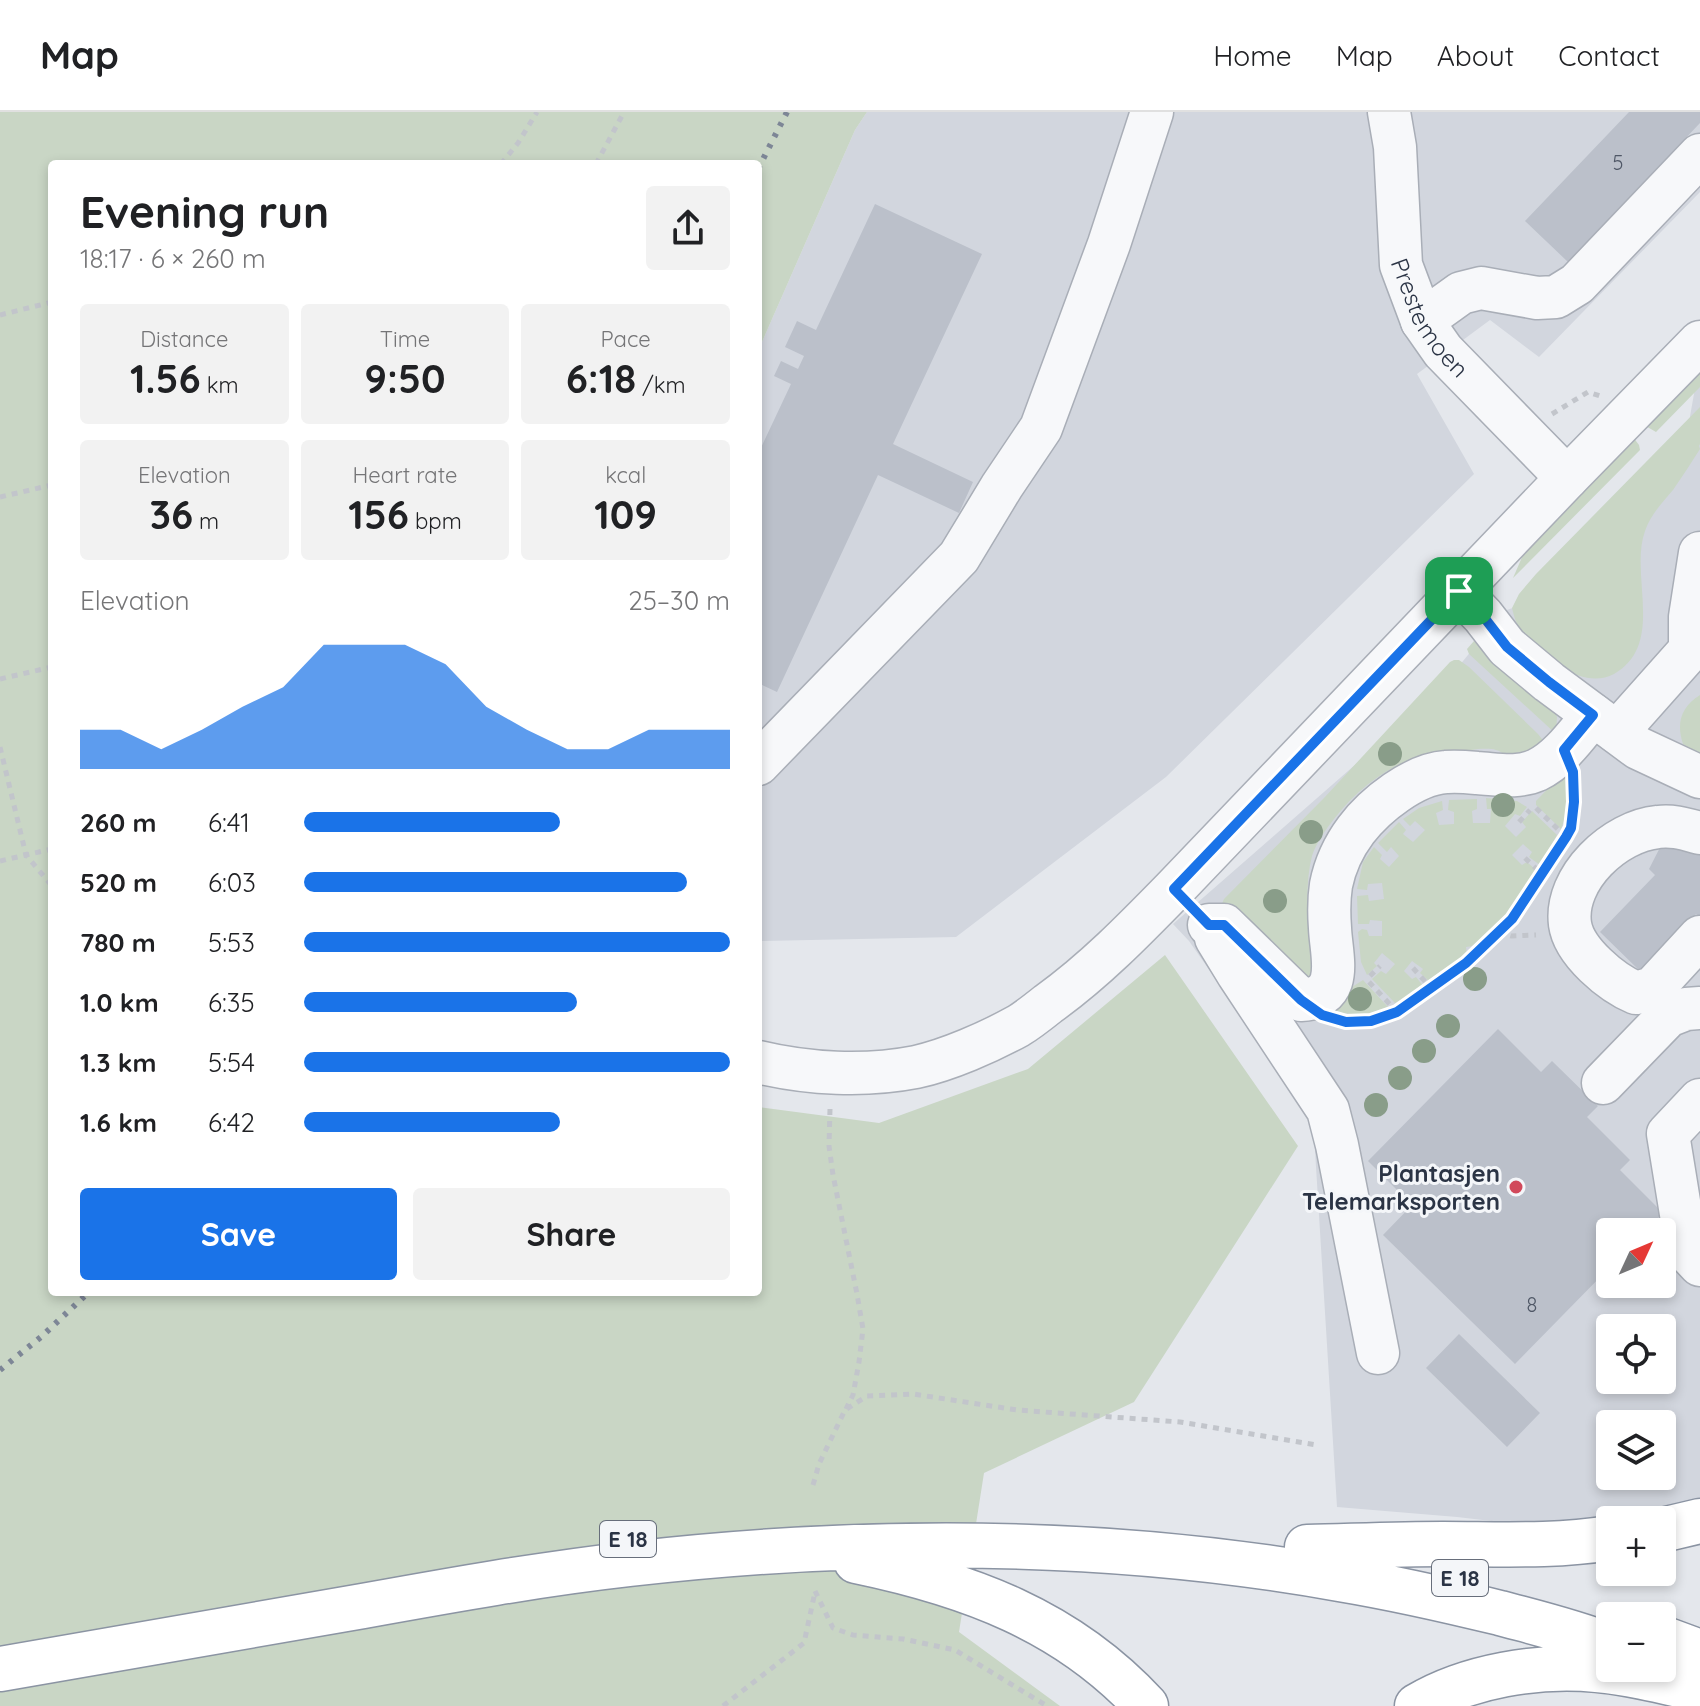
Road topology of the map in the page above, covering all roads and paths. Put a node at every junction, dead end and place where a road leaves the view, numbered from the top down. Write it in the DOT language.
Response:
graph roads {
  1 [pos="537,112"];
  2 [pos="624,112"];
  3 [pos="1152,112"];
  4 [pos="1389,112"];
  5 [pos="1700,155"];
  6 [pos="504,160"];
  7 [pos="598,160"];
  8 [pos="48,303"];
  9 [pos="0,315"];
  10 [pos="1422,321"];
  11 [pos="1700,342"];
  12 [pos="1603,396"];
  13 [pos="1527,437"];
  14 [pos="1567,478"];
  15 [pos="48,486"];
  16 [pos="0,497"];
  17 [pos="1700,553"];
  18 [pos="1459,591"];
  19 [pos="1697,647"];
  20 [pos="48,668"];
  21 [pos="0,679"];
  22 [pos="1605,724"];
  23 [pos="0,747"];
  24 [pos="1564,750"];
  25 [pos="762,760"];
  26 [pos="1700,777"];
  27 [pos="1531,803"];
  28 [pos="1700,833"];
  29 [pos="1566,837"];
  30 [pos="1558,849"];
  31 [pos="48,850"];
  32 [pos="26,855"];
  33 [pos="1525,858"];
  34 [pos="0,861"];
  35 [pos="48,881"];
  36 [pos="1174,889"];
  37 [pos="1209,925"];
  38 [pos="1700,937"];
  39 [pos="1380,966"];
  40 [pos="1413,968"];
  41 [pos="1431,988"];
  42 [pos="1301,1000"];
  43 [pos="1700,1008"];
  44 [pos="1397,1012"];
  45 [pos="762,1063"];
  46 [pos="1603,1083"];
  47 [pos="1700,1100"];
  48 [pos="830,1108"];
  49 [pos="1700,1265"];
  50 [pos="1378,1353"];
  51 [pos="845,1410"];
  52 [pos="1317,1445"];
  53 [pos="813,1485"];
  54 [pos="1700,1521"];
  55 [pos="1676,1527"];
  56 [pos="1596,1540"];
  57 [pos="1307,1547"];
  58 [pos="799,1550"];
  59 [pos="1596,1617"];
  60 [pos="1596,1642"];
  61 [pos="1676,1643"];
  62 [pos="0,1644"];
  63 [pos="1700,1652"];
  64 [pos="0,1669"];
  65 [pos="1676,1674"];
  66 [pos="1700,1687"];
  67 [pos="723,1706"];
  68 [pos="1047,1706"];
  69 [pos="1146,1706"];
  70 [pos="1417,1706"];
  1 -- 6 [label="path"];
  2 -- 7 [label="path"];
  3 -- 25 [label="street"];
  4 -- 10 [label="street, Prestemoen"];
  5 -- 10 [label="street"];
  8 -- 9 [label="path"];
  10 -- 13 [label="street, Prestemoen"];
  11 -- 14 [label="street"];
  12 -- 13 [label="path"];
  13 -- 14 [label="street, Prestemoen"];
  14 -- 18 [label="street"];
  15 -- 16 [label="path"];
  17 -- 19 [label="street"];
  18 -- 22 [label="street"];
  18 -- 36 [label="street"];
  19 -- 22 [label="street"];
  20 -- 21 [label="path"];
  22 -- 24 [label="street"];
  22 -- 26 [label="street"];
  23 -- 32 [label="path"];
  24 -- 29 [label="path"];
  24 -- 42 [label="street"];
  27 -- 29 [label="path"];
  28 -- 38 [label="street"];
  29 -- 30 [label="path"];
  31 -- 32 [label="path"];
  32 -- 34 [label="path"];
  32 -- 35 [label="path"];
  33 -- 41 [label="path"];
  36 -- 37 [label="street"];
  36 -- 45 [label="street"];
  37 -- 42 [label="street"];
  37 -- 50 [label="street"];
  39 -- 44 [label="path"];
  40 -- 41 [label="path"];
  41 -- 44 [label="path"];
  42 -- 44 [label="path"];
  43 -- 46 [label="street"];
  47 -- 49 [label="street"];
  48 -- 51 [label="path"];
  51 -- 52 [label="path"];
  51 -- 53 [label="path"];
  54 -- 55 [label="highway"];
  56 -- 57 [label="highway, E 18"];
  57 -- 59 [label="highway, E 18"];
  57 -- 62 [label="highway, E 18"];
  58 -- 60 [label="highway, E 18"];
  58 -- 64 [label="highway, E 18"];
  58 -- 69 [label="highway, E 18"];
  61 -- 63 [label="highway"];
  65 -- 66 [label="highway"];
  66 -- 70 [label="highway"];
  67 -- 68 [label="path"];
}
